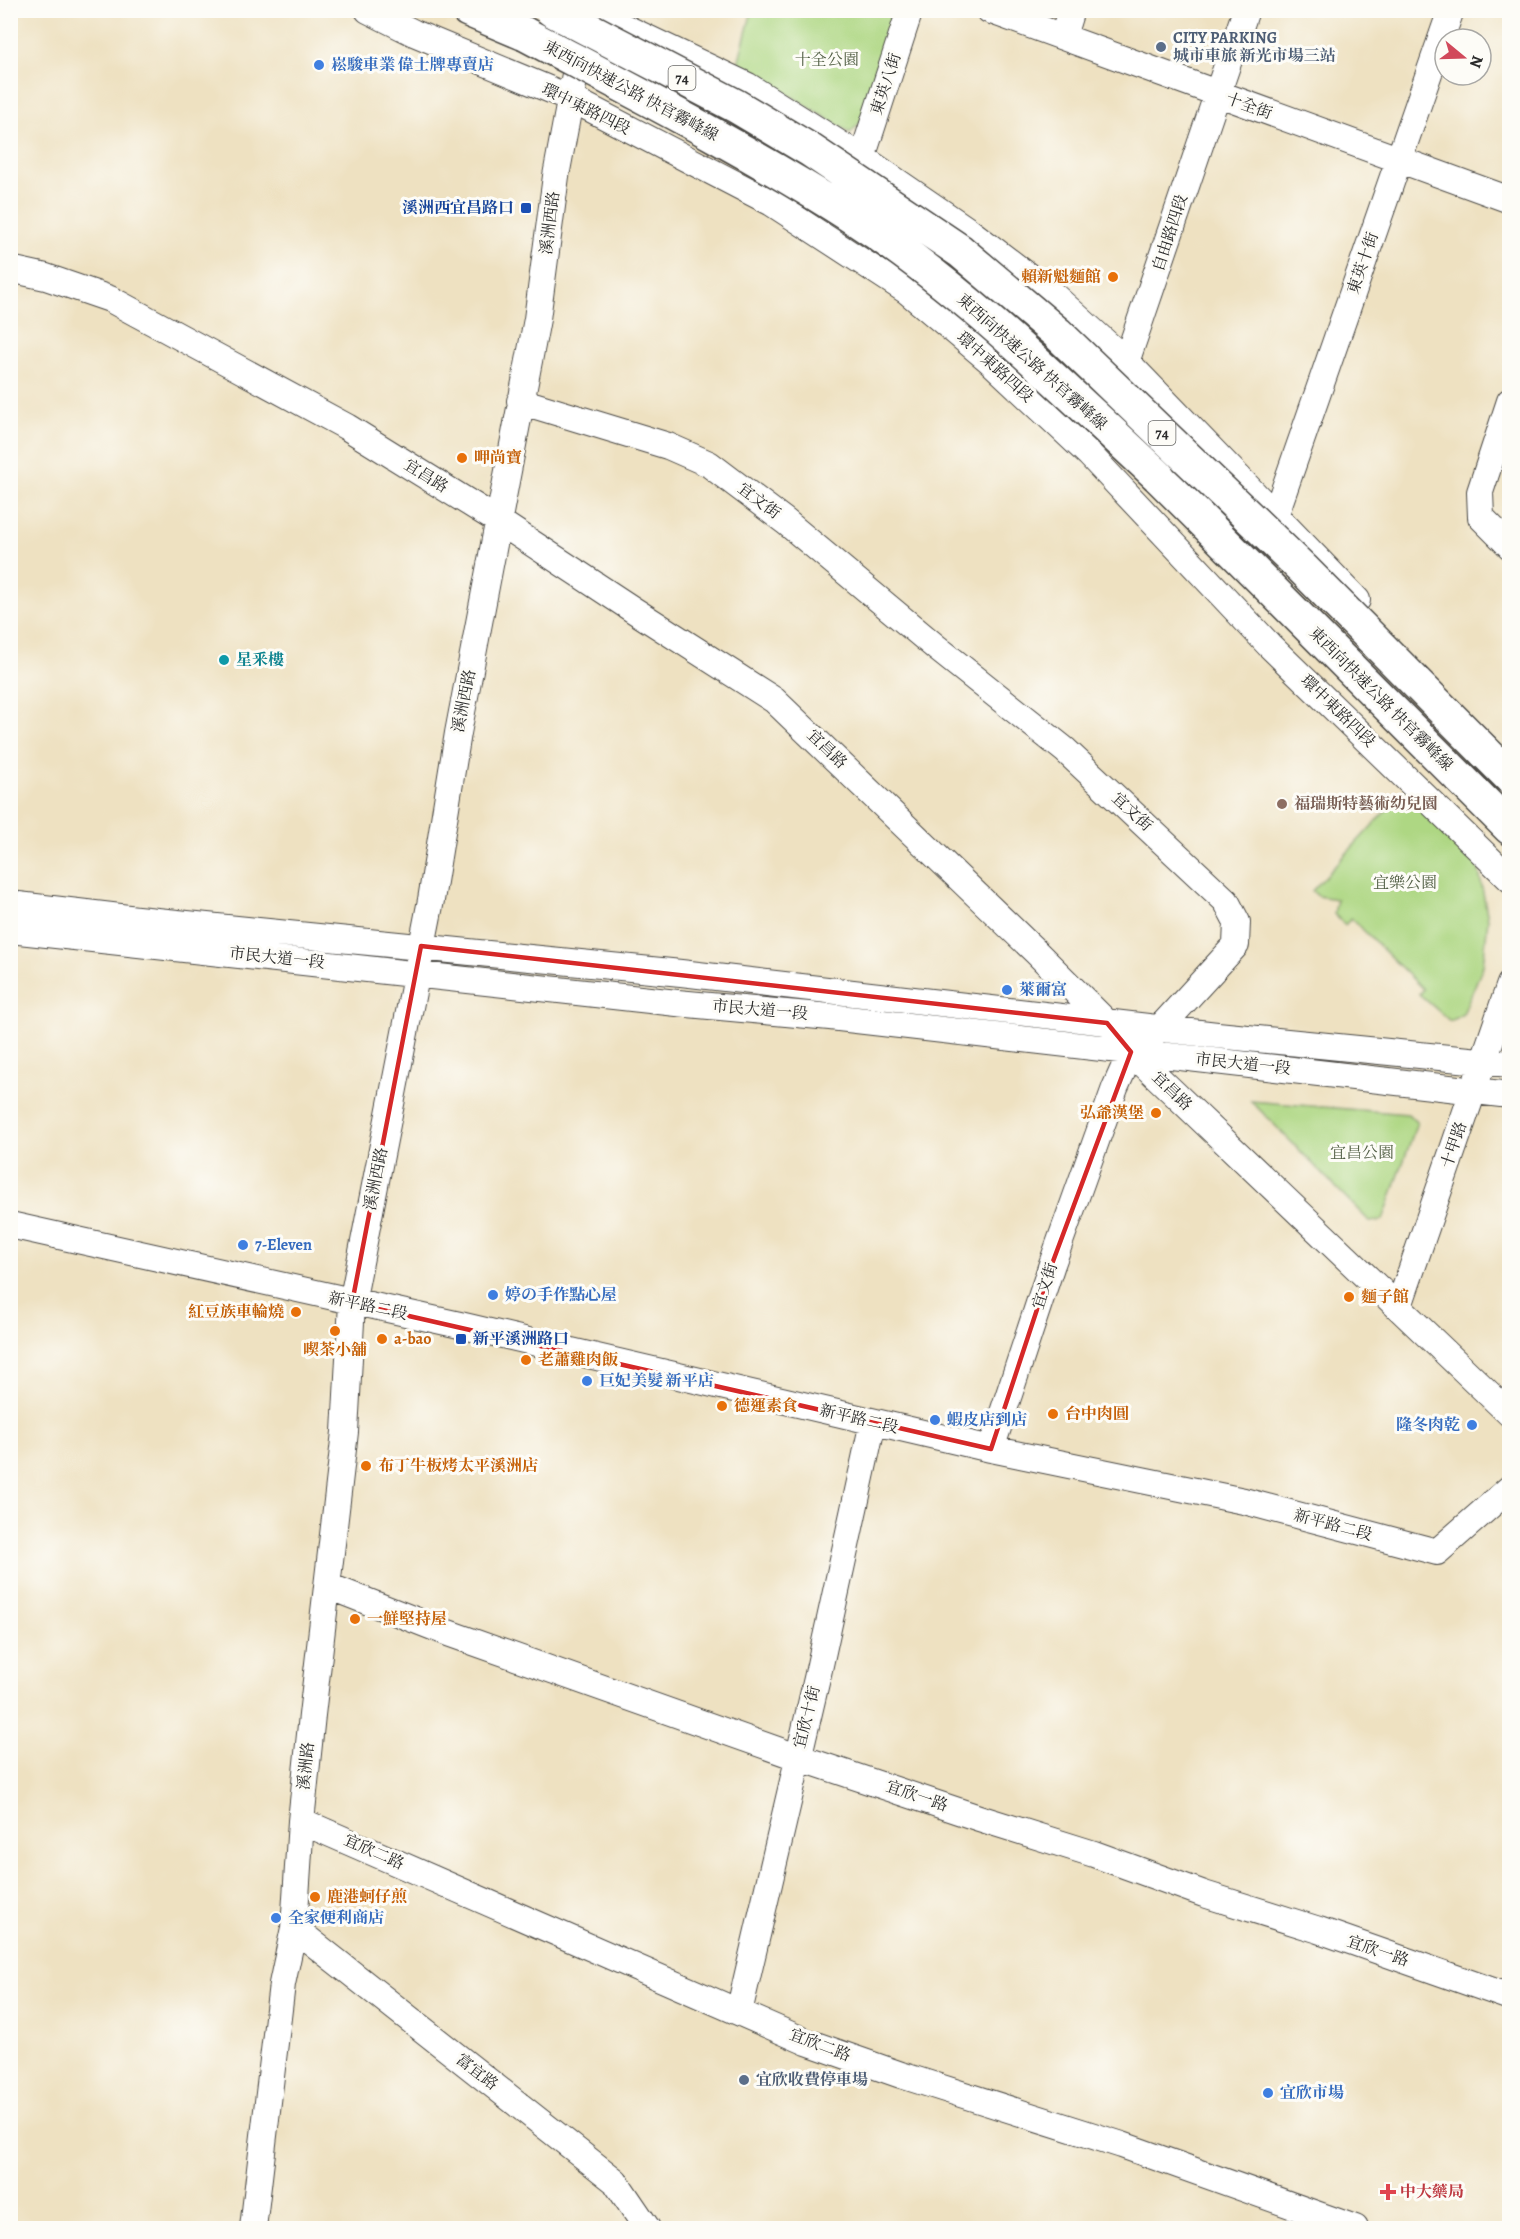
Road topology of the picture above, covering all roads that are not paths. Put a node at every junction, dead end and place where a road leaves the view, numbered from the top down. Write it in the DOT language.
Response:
graph roads {
  1 [pos="368,10"];
  2 [pos="468,10"];
  3 [pos="552,10"];
  4 [pos="587,10"];
  5 [pos="910,10"];
  6 [pos="989,10"];
  7 [pos="1071,10"];
  8 [pos="1246,10"];
  9 [pos="1451,10"];
  10 [pos="1063,36"];
  11 [pos="1217,94"];
  12 [pos="570,98"];
  13 [pos="862,158"];
  14 [pos="1400,160"];
  15 [pos="1509,200"];
  16 [pos="10,269"];
  17 [pos="1127,362"];
  18 [pos="1509,400"];
  19 [pos="520,401"];
  20 [pos="1089,454"];
  21 [pos="1275,516"];
  22 [pos="500,522"];
  23 [pos="1509,546"];
  24 [pos="1509,759"];
  25 [pos="1509,777"];
  26 [pos="1509,828"];
  27 [pos="1509,879"];
  28 [pos="10,904"];
  29 [pos="10,930"];
  30 [pos="421,946"];
  31 [pos="417,974"];
  32 [pos="1509,984"];
  33 [pos="1107,1023"];
  34 [pos="1159,1029"];
  35 [pos="1131,1052"];
  36 [pos="1482,1061"];
  37 [pos="1509,1064"];
  38 [pos="1472,1091"];
  39 [pos="1509,1095"];
  40 [pos="10,1226"];
  41 [pos="352,1303"];
  42 [pos="1399,1306"];
  43 [pos="1509,1414"];
  44 [pos="873,1422"];
  45 [pos="991,1449"];
  46 [pos="1509,1488"];
  47 [pos="328,1586"];
  48 [pos="797,1757"];
  49 [pos="301,1821"];
  50 [pos="294,1928"];
  51 [pos="1509,1997"];
  52 [pos="740,2012"];
  53 [pos="253,2229"];
  54 [pos="647,2229"];
  55 [pos="1355,2229"];
  1 -- 12 [label="street, 環中東路四段"];
  2 -- 26 [label="highway, 東西向快速公路 快官霧峰線 / 74, bridge"];
  3 -- 25 [label="highway, 東西向快速公路 快官霧峰線 / 74, bridge"];
  4 -- 12 [label="street, 溪洲西路"];
  4 -- 13 [label="street"];
  5 -- 13 [label="street, 東英八街"];
  6 -- 10 [label="street, 十全街"];
  7 -- 10 [label="street"];
  8 -- 11 [label="street, 自由路四段"];
  9 -- 14 [label="street, 東英十街"];
  10 -- 11 [label="street, 十全街"];
  11 -- 14 [label="street, 十全街"];
  11 -- 17 [label="street, 自由路四段"];
  12 -- 19 [label="street, 溪洲西路"];
  12 -- 20 [label="street, 環中東路四段"];
  13 -- 17 [label="street"];
  14 -- 15 [label="street, 十全街"];
  14 -- 21 [label="street, 東英十街"];
  16 -- 22 [label="street, 宜昌路"];
  17 -- 20 [label="street, 自由路四段"];
  17 -- 21 [label="street"];
  18 -- 23 [label="street"];
  19 -- 22 [label="street, 溪洲西路"];
  19 -- 34 [label="street, 宜文街"];
  20 -- 27 [label="street, 環中東路四段"];
  21 -- 24 [label="street"];
  22 -- 30 [label="street, 溪洲西路"];
  22 -- 33 [label="street, 宜昌路"];
  28 -- 30 [label="street, 市民大道一段"];
  29 -- 31 [label="street, 市民大道一段"];
  30 -- 31 [label="street, 溪洲西路"];
  30 -- 33 [label="street, 市民大道一段"];
  31 -- 35 [label="street, 市民大道一段"];
  31 -- 41 [label="street, 溪洲西路"];
  32 -- 36 [label="street, 十甲路"];
  33 -- 34 [label="street, 市民大道一段"];
  33 -- 35 [label="street, 宜昌路"];
  34 -- 35 [label="street, 宜文街"];
  34 -- 36 [label="street, 市民大道一段"];
  35 -- 38 [label="street, 市民大道一段"];
  35 -- 42 [label="street, 宜昌路"];
  35 -- 45 [label="street, 宜文街"];
  36 -- 37 [label="street, 市民大道一段"];
  36 -- 38 [label="street, 十甲路"];
  38 -- 39 [label="street, 市民大道一段"];
  38 -- 42 [label="street, 十甲路"];
  40 -- 41 [label="street, 新平路二段"];
  41 -- 44 [label="street, 新平路二段"];
  41 -- 47 [label="street, 溪洲路"];
  42 -- 43 [label="street, 宜昌路"];
  44 -- 45 [label="street, 新平路二段"];
  44 -- 48 [label="street, 宜欣十街"];
  45 -- 46 [label="street, 新平路二段"];
  47 -- 48 [label="street, 宜欣一路"];
  47 -- 49 [label="street, 溪洲路"];
  48 -- 51 [label="street, 宜欣一路"];
  48 -- 52 [label="street, 宜欣十街"];
  49 -- 50 [label="street, 溪洲路"];
  49 -- 52 [label="street, 宜欣二路"];
  50 -- 53 [label="street, 溪洲路"];
  50 -- 54 [label="street, 富宜路"];
  52 -- 55 [label="street, 宜欣二路"];
}
